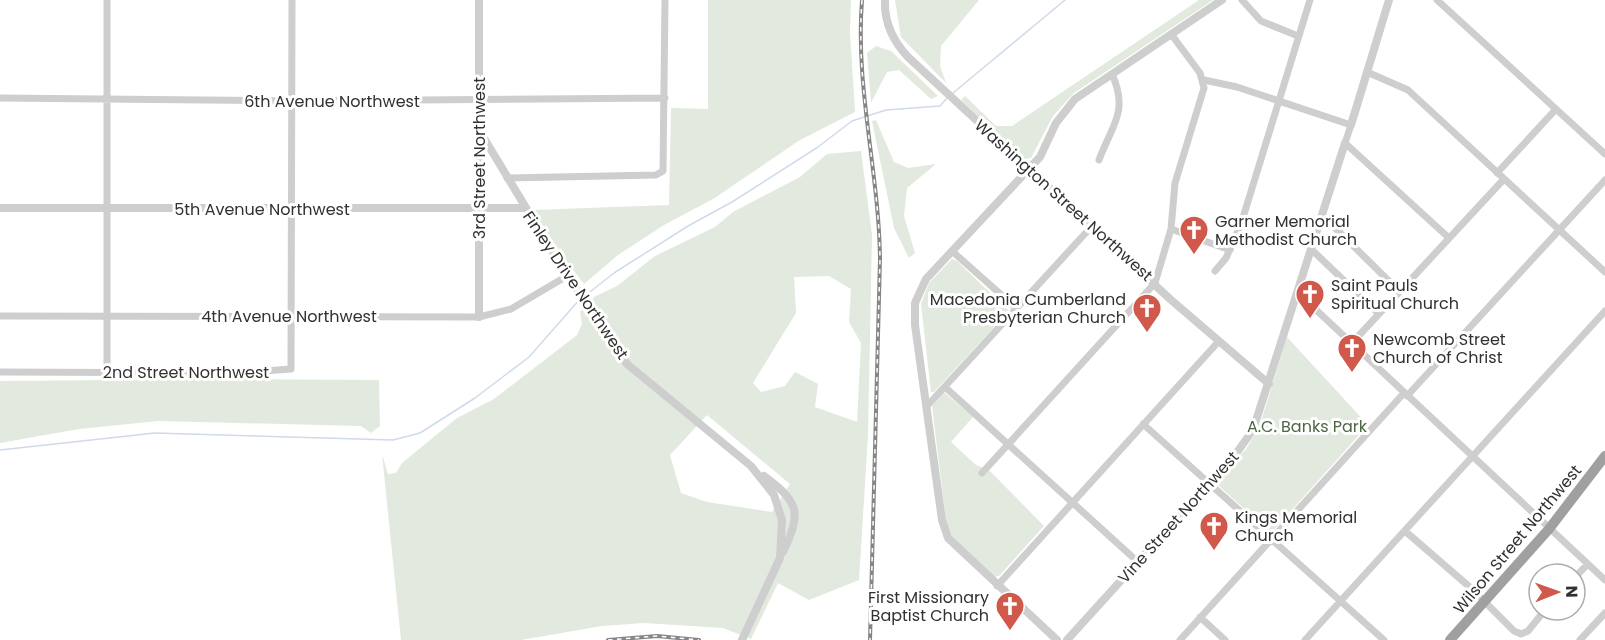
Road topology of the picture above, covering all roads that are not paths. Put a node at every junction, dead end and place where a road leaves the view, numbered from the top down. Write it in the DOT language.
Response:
graph roads {
  1 [pos="107,0"];
  2 [pos="292,0"];
  3 [pos="479,0"];
  4 [pos="665,0"];
  5 [pos="885,0"];
  6 [pos="1222,0"];
  7 [pos="1242,0"];
  8 [pos="1310,0"];
  9 [pos="1389,0"];
  10 [pos="1437,0"];
  11 [pos="1171,34"];
  12 [pos="1298,36"];
  13 [pos="1367,72"];
  14 [pos="1113,74"];
  15 [pos="1204,80"];
  16 [pos="0,98"];
  17 [pos="665,98"];
  18 [pos="108,100"];
  19 [pos="479,100"];
  20 [pos="1279,100"];
  21 [pos="293,101"];
  22 [pos="1556,109"];
  23 [pos="1351,125"];
  24 [pos="479,130"];
  25 [pos="1345,143"];
  26 [pos="1605,154"];
  27 [pos="1099,160"];
  28 [pos="1030,169"];
  29 [pos="1497,173"];
  30 [pos="507,178"];
  31 [pos="1504,179"];
  32 [pos="1605,180"];
  33 [pos="0,208"];
  34 [pos="108,208"];
  35 [pos="479,208"];
  36 [pos="525,208"];
  37 [pos="292,209"];
  38 [pos="1322,215"];
  39 [pos="1092,226"];
  40 [pos="1171,229"];
  41 [pos="1559,230"];
  42 [pos="1449,238"];
  43 [pos="1230,250"];
  44 [pos="1312,250"];
  45 [pos="953,252"];
  46 [pos="1215,271"];
  47 [pos="1605,272"];
  48 [pos="567,276"];
  49 [pos="1155,283"];
  50 [pos="1399,291"];
  51 [pos="1298,293"];
  52 [pos="1016,308"];
  53 [pos="1605,311"];
  54 [pos="1379,314"];
  55 [pos="0,316"];
  56 [pos="107,316"];
  57 [pos="292,317"];
  58 [pos="479,317"];
  59 [pos="1219,341"];
  60 [pos="1352,343"];
  61 [pos="0,372"];
  62 [pos="107,372"];
  63 [pos="1269,384"];
  64 [pos="945,387"];
  65 [pos="1406,394"];
  66 [pos="927,406"];
  67 [pos="1143,424"];
  68 [pos="1010,444"];
  69 [pos="1472,456"];
  70 [pos="1605,456"];
  71 [pos="751,466"];
  72 [pos="982,473"];
  73 [pos="1209,483"];
  74 [pos="1073,502"];
  75 [pos="1549,529"];
  76 [pos="1405,531"];
  77 [pos="1271,538"];
  78 [pos="780,558"];
  79 [pos="1138,562"];
  80 [pos="1588,564"];
  81 [pos="1605,580"];
  82 [pos="997,586"];
  83 [pos="1341,601"];
  84 [pos="1485,601"];
  85 [pos="1605,613"];
  86 [pos="1200,617"];
  87 [pos="1535,622"];
  88 [pos="742,640"];
  89 [pos="1057,640"];
  90 [pos="1067,640"];
  91 [pos="1180,640"];
  92 [pos="1225,640"];
  93 [pos="1305,640"];
  94 [pos="1384,640"];
  95 [pos="1450,640"];
  96 [pos="1580,640"];
  1 -- 18 [label="street"];
  2 -- 21 [label="street, 2nd Street Northwest"];
  3 -- 19 [label="street, 3rd Street Northwest"];
  4 -- 17 [label="street"];
  5 -- 28 [label="street, Washington Street Northwest"];
  6 -- 11 [label="street"];
  7 -- 12 [label="street"];
  8 -- 12 [label="street"];
  9 -- 13 [label="street"];
  10 -- 22 [label="street"];
  11 -- 14 [label="street"];
  11 -- 15 [label="street"];
  12 -- 20 [label="street"];
  13 -- 23 [label="street"];
  13 -- 29 [label="street"];
  14 -- 27 [label="street"];
  14 -- 28 [label="street"];
  15 -- 20 [label="street"];
  15 -- 40 [label="street"];
  16 -- 18 [label="street, 6th Avenue Northwest"];
  17 -- 19 [label="street, 6th Avenue Northwest"];
  17 -- 30 [label="street"];
  18 -- 21 [label="street, 6th Avenue Northwest"];
  18 -- 34 [label="street"];
  19 -- 21 [label="street, 6th Avenue Northwest"];
  19 -- 24 [label="street, 3rd Street Northwest"];
  20 -- 23 [label="street"];
  20 -- 43 [label="street"];
  21 -- 37 [label="street, 2nd Street Northwest"];
  22 -- 26 [label="street"];
  22 -- 29 [label="street"];
  23 -- 25 [label="street"];
  24 -- 30 [label="street, Finley Drive Northwest"];
  24 -- 35 [label="street, 3rd Street Northwest"];
  25 -- 38 [label="street, Vine Street Northwest"];
  25 -- 42 [label="street"];
  28 -- 39 [label="street, Washington Street Northwest"];
  28 -- 45 [label="street"];
  29 -- 31 [label="street"];
  30 -- 36 [label="street, Finley Drive Northwest"];
  31 -- 41 [label="street"];
  31 -- 42 [label="street"];
  32 -- 41 [label="street"];
  33 -- 34 [label="street, 5th Avenue Northwest"];
  34 -- 37 [label="street, 5th Avenue Northwest"];
  34 -- 56 [label="street"];
  35 -- 36 [label="street, 5th Avenue Northwest"];
  35 -- 37 [label="street, 5th Avenue Northwest"];
  35 -- 58 [label="street, 3rd Street Northwest"];
  36 -- 48 [label="street, Finley Drive Northwest"];
  37 -- 57 [label="street, 2nd Street Northwest"];
  38 -- 44 [label="street, Vine Street Northwest"];
  38 -- 50 [label="street"];
  39 -- 49 [label="street, Washington Street Northwest"];
  39 -- 52 [label="street"];
  40 -- 43 [label="street"];
  40 -- 49 [label="street"];
  41 -- 47 [label="street"];
  41 -- 65 [label="street"];
  42 -- 50 [label="street"];
  43 -- 46 [label="street"];
  44 -- 51 [label="street, Vine Street Northwest"];
  44 -- 54 [label="street"];
  45 -- 52 [label="street"];
  45 -- 66 [label="street"];
  48 -- 58 [label="street, 4th Avenue Northwest"];
  48 -- 71 [label="street, Finley Drive Northwest"];
  49 -- 59 [label="street, Washington Street Northwest"];
  49 -- 68 [label="street"];
  50 -- 54 [label="street"];
  51 -- 60 [label="street"];
  51 -- 63 [label="street, Vine Street Northwest"];
  52 -- 64 [label="street"];
  53 -- 69 [label="street"];
  54 -- 60 [label="street"];
  55 -- 56 [label="street, 4th Avenue Northwest"];
  56 -- 57 [label="street, 4th Avenue Northwest"];
  56 -- 62 [label="street"];
  57 -- 58 [label="street, 4th Avenue Northwest"];
  57 -- 62 [label="street, 2nd Street Northwest"];
  59 -- 63 [label="street, Washington Street Northwest"];
  59 -- 67 [label="street"];
  60 -- 65 [label="street"];
  61 -- 62 [label="street, 2nd Street Northwest"];
  63 -- 73 [label="street, Vine Street Northwest"];
  64 -- 66 [label="street"];
  64 -- 68 [label="street"];
  65 -- 69 [label="street"];
  65 -- 77 [label="street"];
  66 -- 82 [label="street"];
  67 -- 73 [label="street"];
  67 -- 74 [label="street"];
  68 -- 72 [label="street"];
  68 -- 74 [label="street"];
  69 -- 75 [label="street"];
  69 -- 76 [label="street"];
  70 -- 75 [label="highway, Wilson Street Northwest"];
  71 -- 78 [label="street, Finley Drive Northwest"];
  71 -- 78 [label="street, Finley Drive Northwest"];
  73 -- 77 [label="street"];
  73 -- 79 [label="street, Vine Street Northwest"];
  74 -- 79 [label="street"];
  74 -- 82 [label="street"];
  75 -- 80 [label="street"];
  75 -- 84 [label="highway, Wilson Street Northwest"];
  76 -- 83 [label="street"];
  76 -- 84 [label="street"];
  77 -- 83 [label="street"];
  77 -- 86 [label="street"];
  78 -- 88 [label="street, Finley Drive Northwest"];
  79 -- 90 [label="street, Vine Street Northwest"];
  80 -- 81 [label="street"];
  82 -- 89 [label="street"];
  83 -- 93 [label="street"];
  83 -- 94 [label="street"];
  84 -- 87 [label="street"];
  84 -- 95 [label="highway, Wilson Street Northwest"];
  85 -- 96 [label="street"];
  86 -- 91 [label="street"];
  86 -- 92 [label="street"];
}
